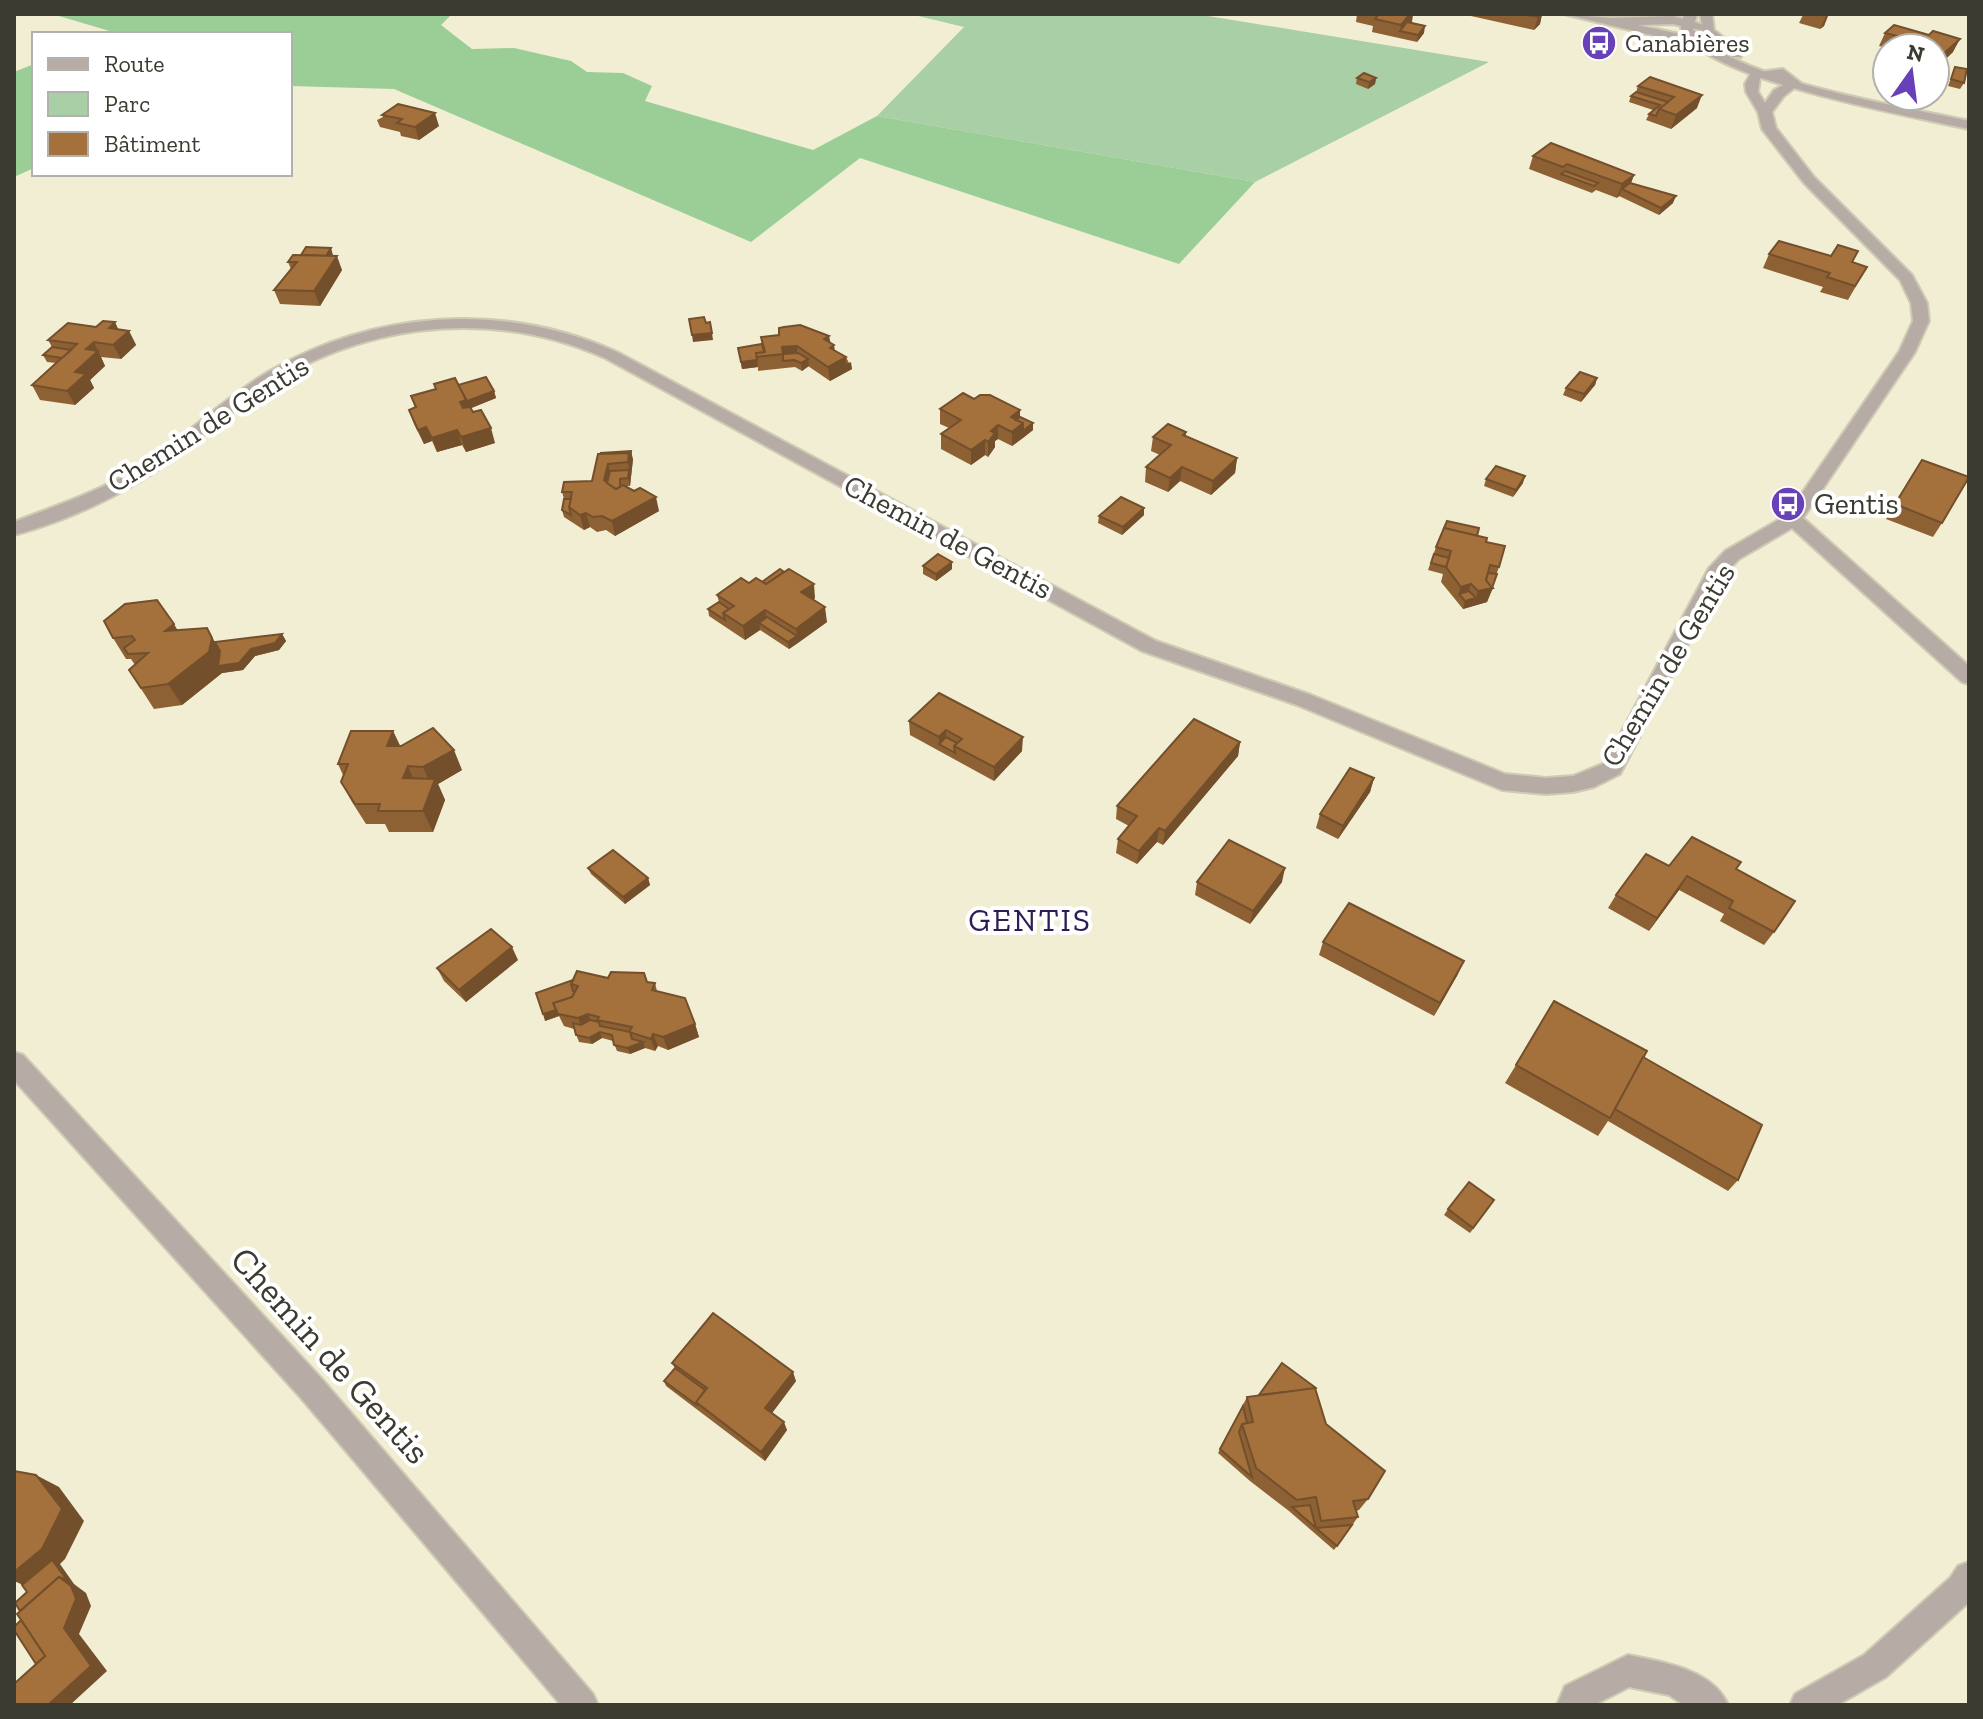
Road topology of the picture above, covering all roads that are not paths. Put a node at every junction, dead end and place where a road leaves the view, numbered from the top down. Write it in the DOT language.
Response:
graph roads {
  1 [pos="1570,14"];
  2 [pos="1689,26"];
  3 [pos="1708,27"];
  4 [pos="1783,73"];
  5 [pos="1761,74"];
  6 [pos="1795,83"];
  7 [pos="1871,100"];
  8 [pos="1871,101"];
  9 [pos="1765,112"];
  10 [pos="1916,112"];
  11 [pos="1969,125"];
  12 [pos="1793,519"];
  13 [pos="14,529"];
  14 [pos="1969,677"];
  15 [pos="14,1063"];
  16 [pos="1969,1577"];
  17 [pos="582,1705"];
  18 [pos="1573,1705"];
  19 [pos="1712,1705"];
  20 [pos="1806,1705"];
  1 -- 2 [label="street"];
  2 -- 3 [label="street"];
  2 -- 5 [label="street"];
  3 -- 4 [label="street"];
  4 -- 5 [label="street"];
  4 -- 6 [label="street"];
  4 -- 7 [label="street"];
  5 -- 6 [label="street"];
  5 -- 9 [label="street, Chemin de Gentis"];
  6 -- 8 [label="street"];
  6 -- 9 [label="street"];
  9 -- 12 [label="street, Chemin de Gentis"];
  10 -- 11 [label="street"];
  12 -- 13 [label="street, Chemin de Gentis"];
  12 -- 14 [label="street"];
  15 -- 17 [label="street, Chemin de Gentis"];
  16 -- 20 [label="street"];
  18 -- 19 [label="street"];
}
